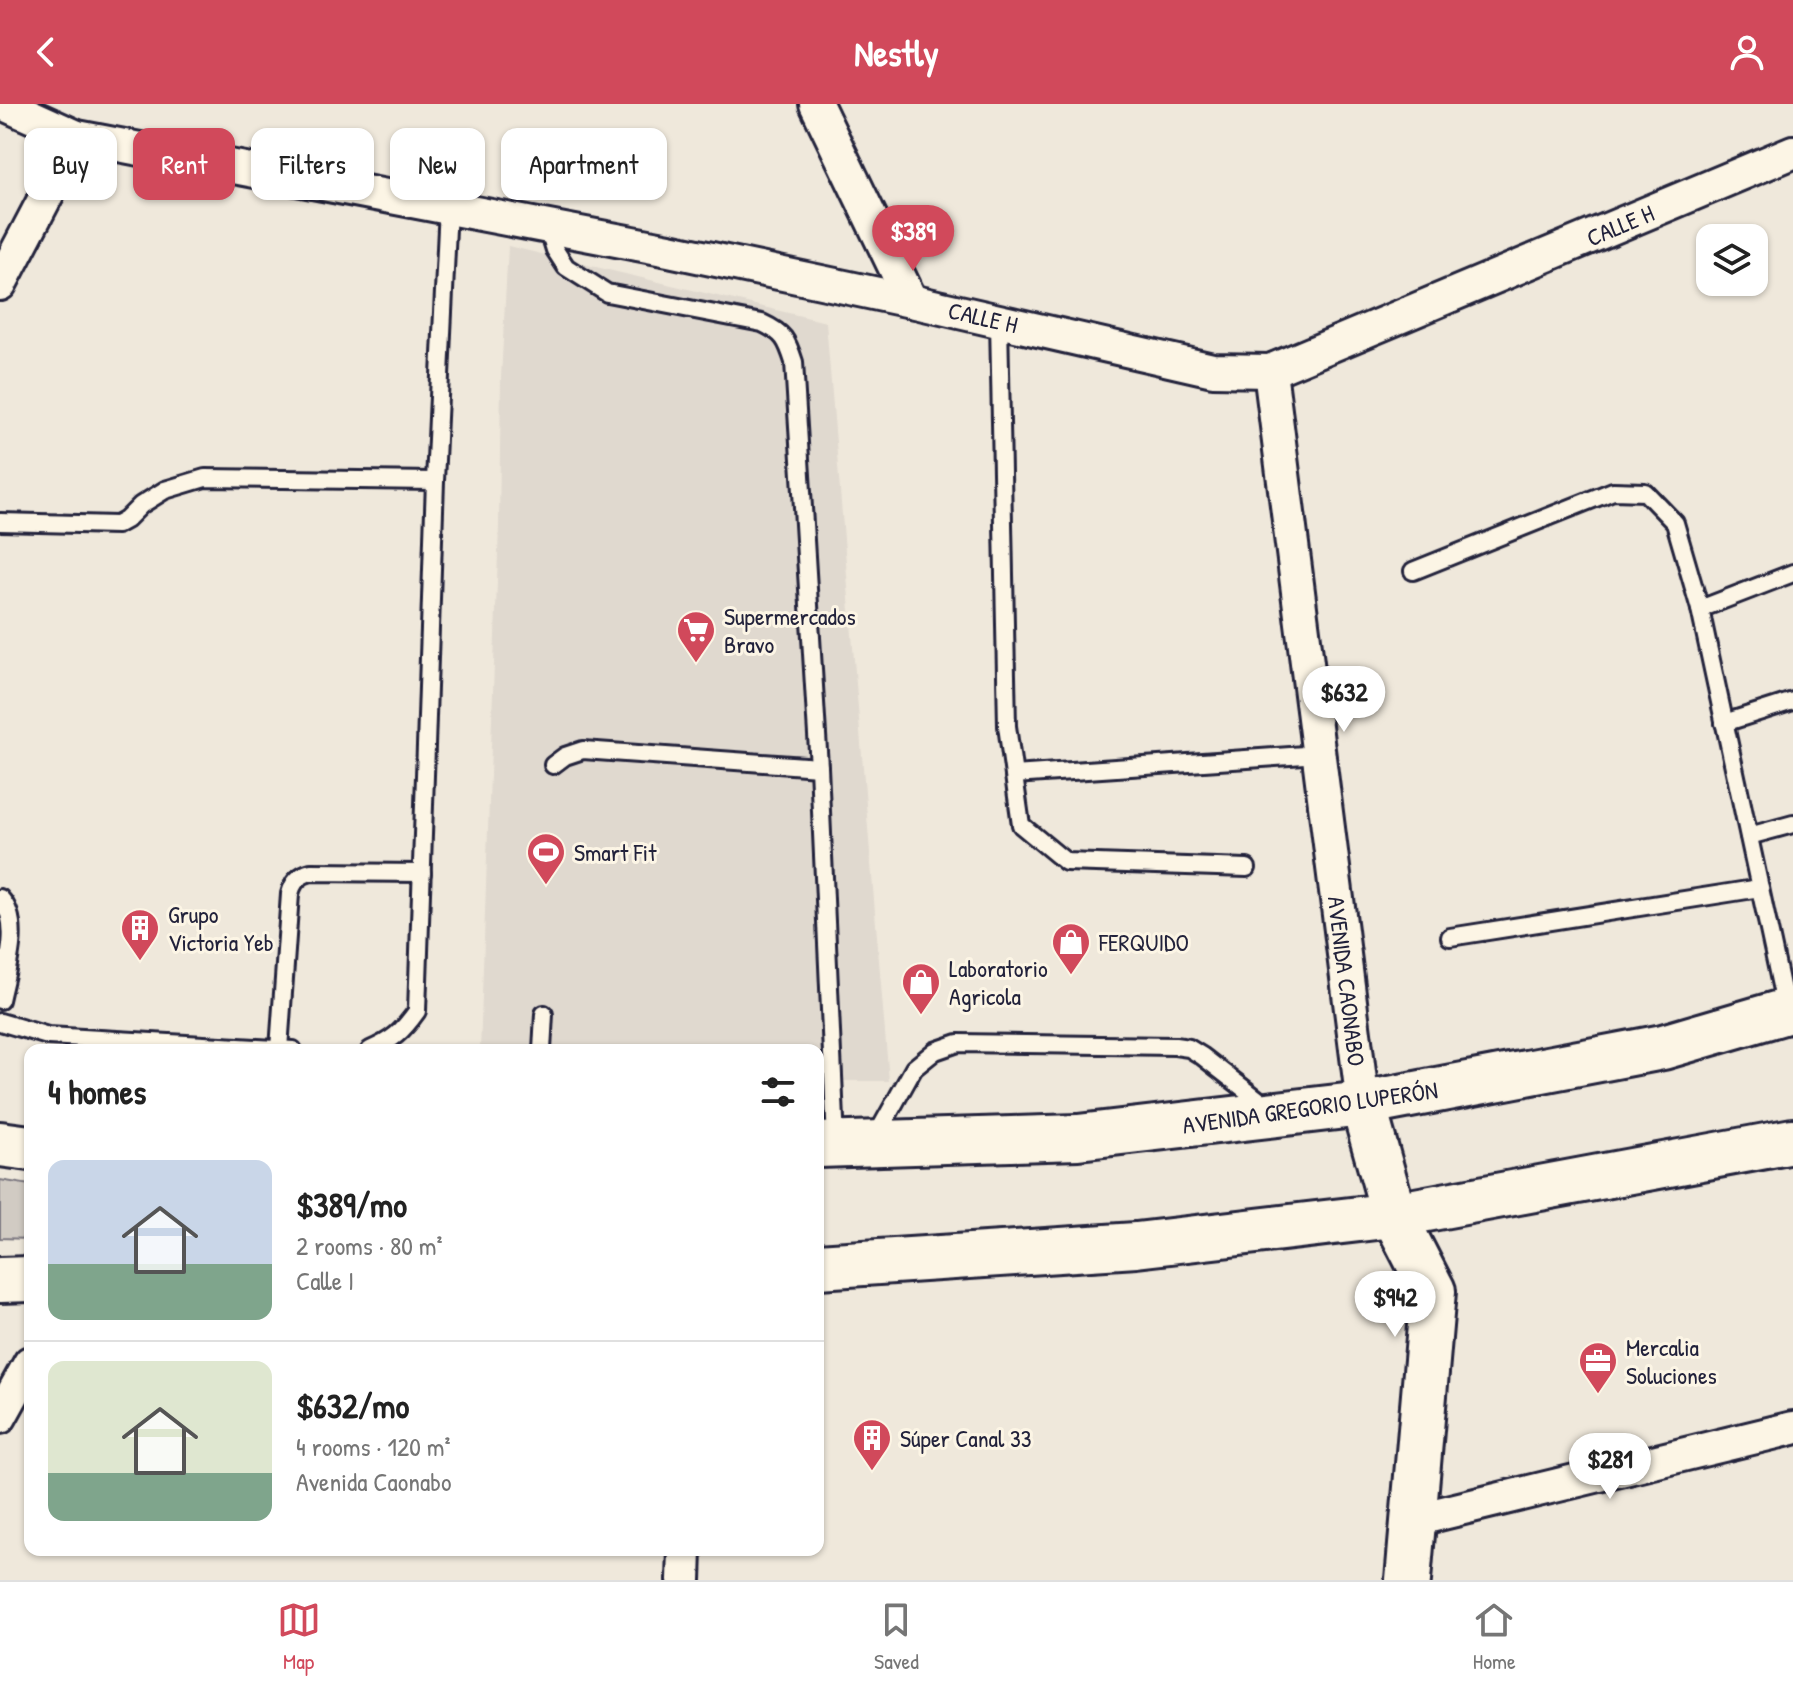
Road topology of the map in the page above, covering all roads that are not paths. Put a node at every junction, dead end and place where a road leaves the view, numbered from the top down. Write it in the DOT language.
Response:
graph roads {
  1 [pos="4,104"];
  2 [pos="816,104"];
  3 [pos="57,128"];
  4 [pos="117,145"];
  5 [pos="1793,152"];
  6 [pos="44,200"];
  7 [pos="448,207"];
  8 [pos="548,227"];
  9 [pos="0,284"];
  10 [pos="911,301"];
  11 [pos="999,321"];
  12 [pos="1270,371"];
  13 [pos="435,481"];
  14 [pos="0,522"];
  15 [pos="1413,571"];
  16 [pos="1793,573"];
  17 [pos="1700,609"];
  18 [pos="1793,701"];
  19 [pos="1724,723"];
  20 [pos="1319,754"];
  21 [pos="553,765"];
  22 [pos="819,767"];
  23 [pos="1014,775"];
  24 [pos="1793,824"];
  25 [pos="1749,836"];
  26 [pos="1247,868"];
  27 [pos="422,873"];
  28 [pos="1760,888"];
  29 [pos="0,898"];
  30 [pos="1450,937"];
  31 [pos="0,1000"];
  32 [pos="1790,1010"];
  33 [pos="544,1014"];
  34 [pos="0,1022"];
  35 [pos="190,1044"];
  36 [pos="279,1044"];
  37 [pos="384,1044"];
  38 [pos="542,1044"];
  39 [pos="1363,1104"];
  40 [pos="1277,1114"];
  41 [pos="1793,1141"];
  42 [pos="0,1144"];
  43 [pos="842,1145"];
  44 [pos="24,1147"];
  45 [pos="1394,1215"];
  46 [pos="824,1266"];
  47 [pos="24,1279"];
  48 [pos="0,1280"];
  49 [pos="24,1374"];
  50 [pos="0,1417"];
  51 [pos="1793,1428"];
  52 [pos="1414,1520"];
  53 [pos="685,1556"];
  54 [pos="684,1580"];
  55 [pos="1408,1580"];
  1 -- 3 [label="street, CALLE H"];
  2 -- 10 [label="street"];
  4 -- 7 [label="street, CALLE H"];
  5 -- 12 [label="street, CALLE H"];
  6 -- 9 [label="street"];
  7 -- 8 [label="street, CALLE H"];
  7 -- 13 [label="lane"];
  8 -- 10 [label="street, CALLE H"];
  8 -- 22 [label="lane"];
  10 -- 11 [label="street, CALLE H"];
  11 -- 12 [label="street, CALLE H"];
  11 -- 23 [label="lane"];
  12 -- 20 [label="street, AVENIDA CAONABO"];
  13 -- 14 [label="lane"];
  13 -- 27 [label="lane"];
  15 -- 17 [label="lane"];
  16 -- 17 [label="lane"];
  17 -- 19 [label="lane"];
  18 -- 19 [label="lane"];
  19 -- 25 [label="lane"];
  20 -- 23 [label="lane"];
  20 -- 39 [label="street, AVENIDA CAONABO"];
  21 -- 22 [label="lane"];
  22 -- 43 [label="lane"];
  23 -- 26 [label="lane"];
  24 -- 25 [label="lane"];
  25 -- 28 [label="lane"];
  27 -- 36 [label="lane"];
  27 -- 37 [label="lane"];
  28 -- 30 [label="lane"];
  28 -- 32 [label="lane"];
  29 -- 31 [label="lane"];
  32 -- 39 [label="main road, AVENIDA GREGORIO LUPERÓN"];
  33 -- 38 [label="lane"];
  34 -- 35 [label="lane"];
  39 -- 40 [label="main road, AVENIDA GREGORIO LUPERÓN"];
  39 -- 45 [label="main road, AVENIDA CAONABO"];
  40 -- 43 [label="main road, AVENIDA GREGORIO LUPERÓN"];
  40 -- 43 [label="lane"];
  41 -- 45 [label="main road"];
  42 -- 44 [label="main road"];
  45 -- 46 [label="main road"];
  45 -- 52 [label="main road, AVENIDA CAONABO"];
  47 -- 48 [label="main road"];
  49 -- 50 [label="street"];
  51 -- 52 [label="street"];
  52 -- 55 [label="main road, AVENIDA CAONABO"];
  53 -- 54 [label="street"];
}
